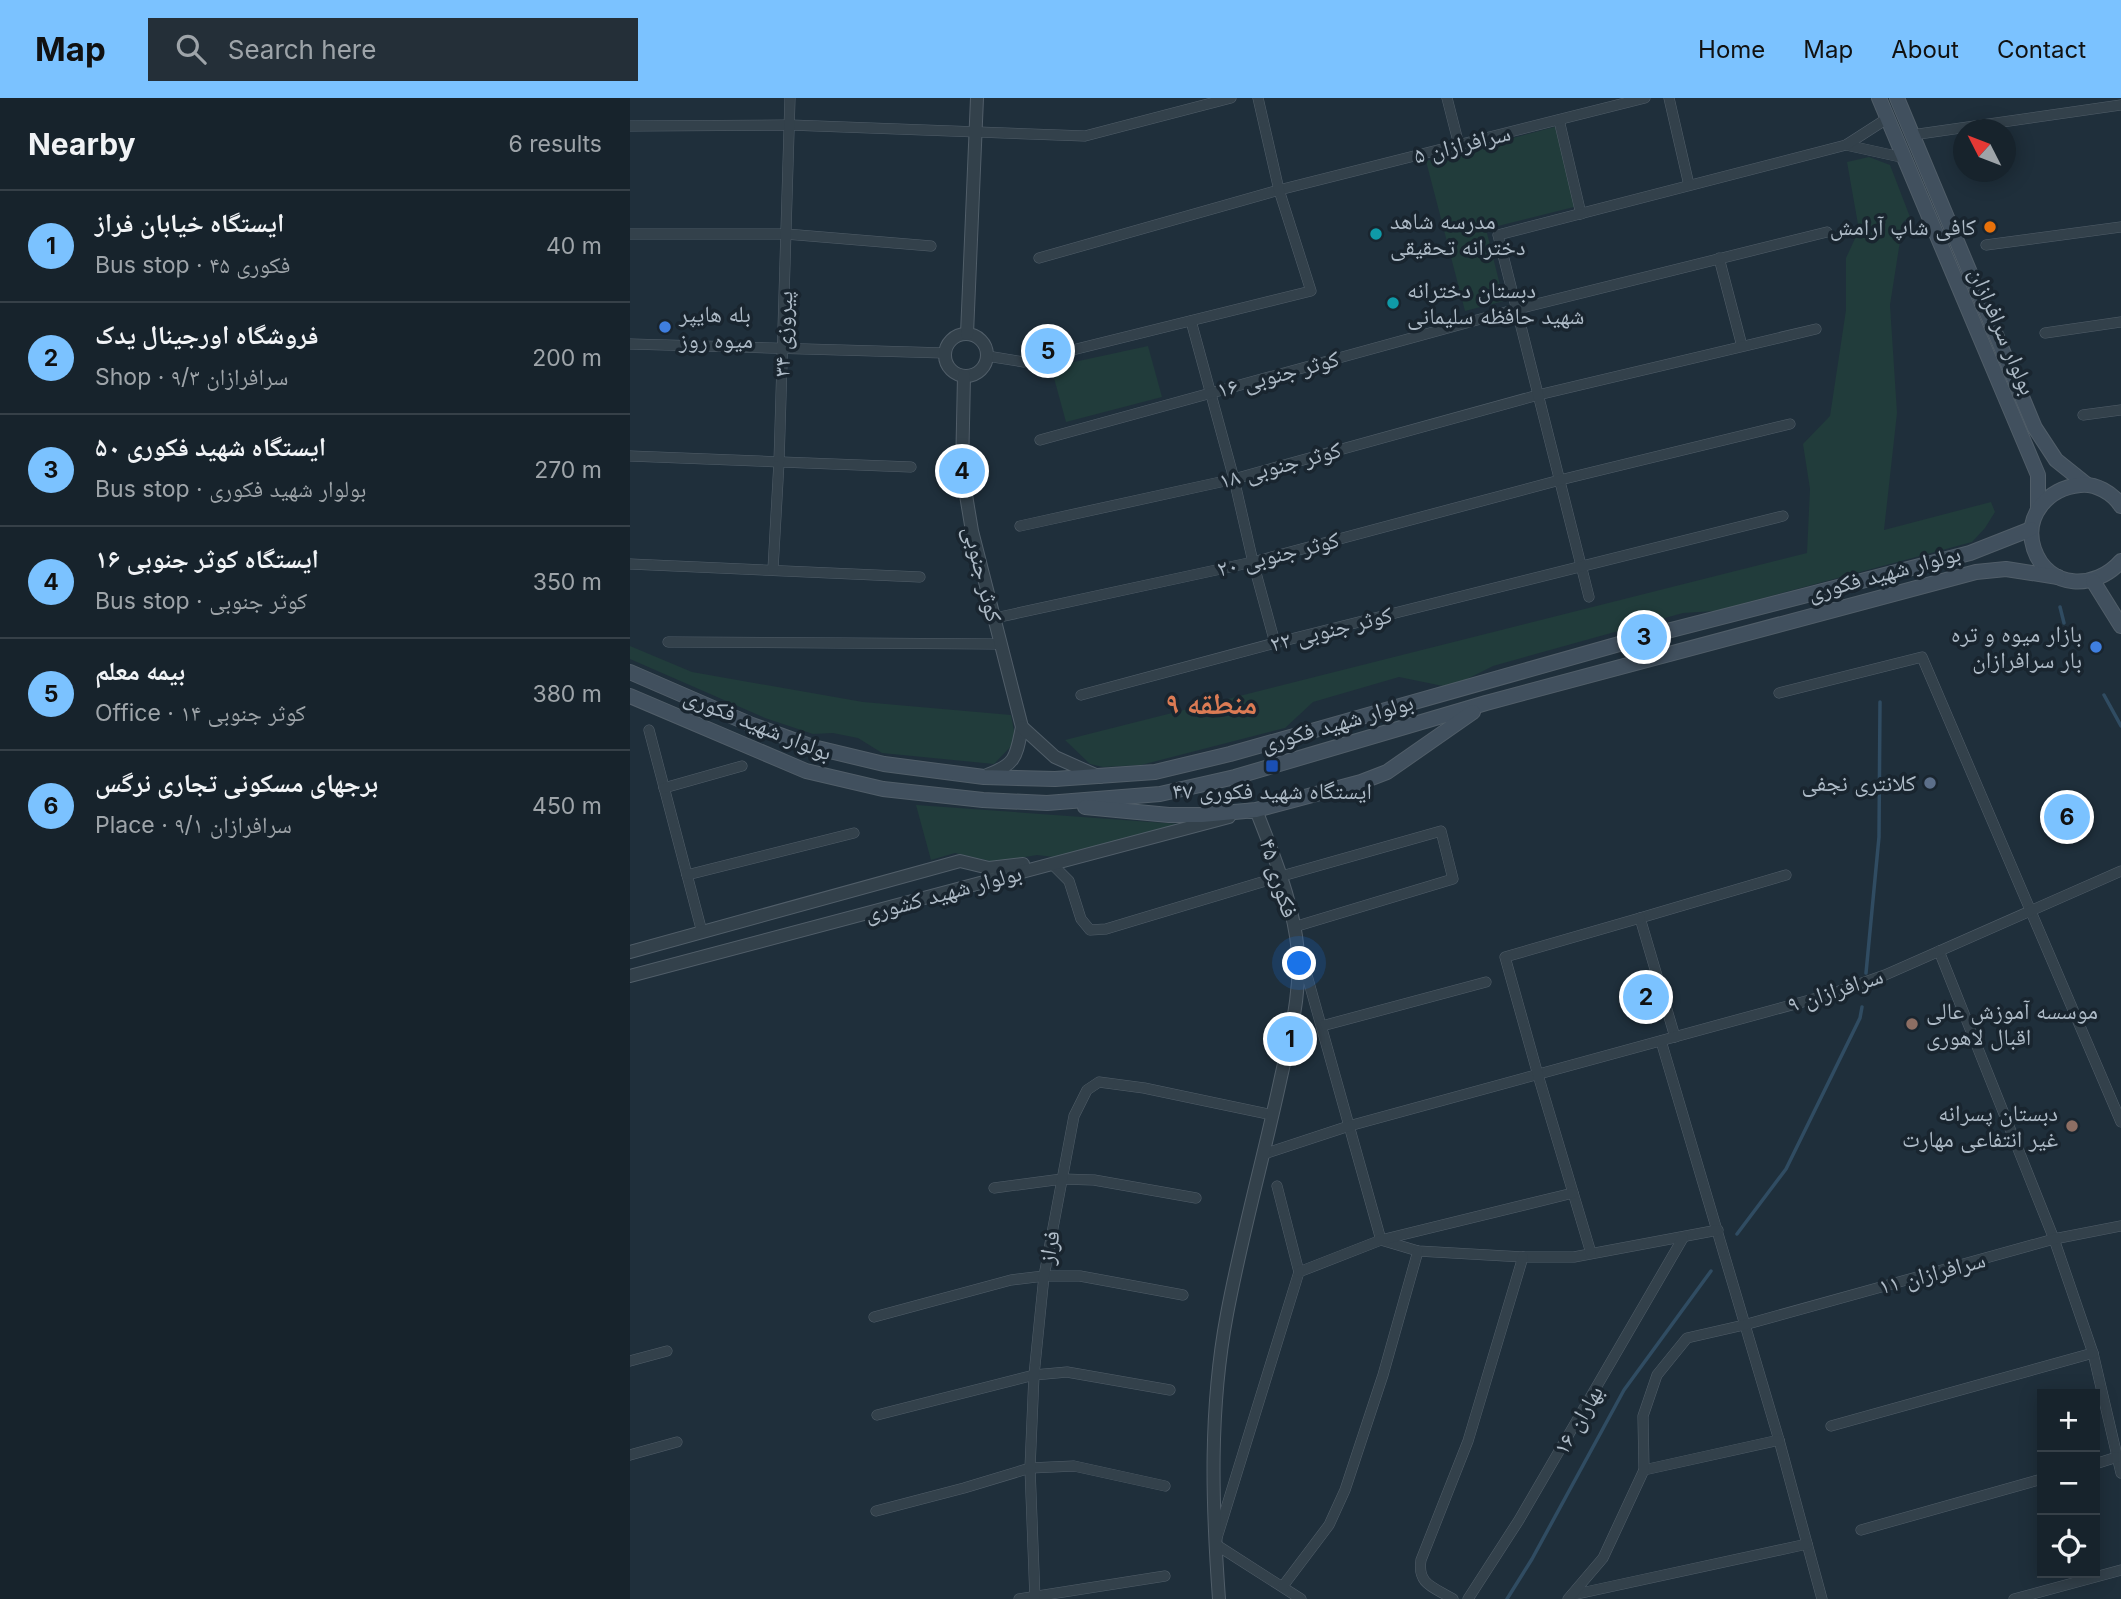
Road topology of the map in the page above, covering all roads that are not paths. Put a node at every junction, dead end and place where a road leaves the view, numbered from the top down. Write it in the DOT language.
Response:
graph roads {
  1 [pos="790,98"];
  2 [pos="977,98"];
  3 [pos="1231,98"];
  4 [pos="1258,98"];
  5 [pos="1447,98"];
  6 [pos="1645,98"];
  7 [pos="1669,98"];
  8 [pos="1879,98"];
  9 [pos="1897,98"];
  10 [pos="2121,105"];
  11 [pos="1888,118"];
  12 [pos="1559,120"];
  13 [pos="790,125"];
  14 [pos="630,126"];
  15 [pos="976,133"];
  16 [pos="1912,135"];
  17 [pos="1459,145"];
  18 [pos="1846,145"];
  19 [pos="1905,158"];
  20 [pos="1689,184"];
  21 [pos="1279,190"];
  22 [pos="1581,214"];
  23 [pos="2121,227"];
  24 [pos="1827,232"];
  25 [pos="630,234"];
  26 [pos="786,234"];
  27 [pos="1986,245"];
  28 [pos="930,246"];
  29 [pos="1039,258"];
  30 [pos="1719,258"];
  31 [pos="1517,309"];
  32 [pos="1191,321"];
  33 [pos="2121,322"];
  34 [pos="1815,329"];
  35 [pos="2045,333"];
  36 [pos="967,334"];
  37 [pos="630,344"];
  38 [pos="1742,346"];
  39 [pos="783,348"];
  40 [pos="944,353"];
  41 [pos="987,356"];
  42 [pos="964,376"];
  43 [pos="1210,392"];
  44 [pos="1538,395"];
  45 [pos="2121,410"];
  46 [pos="2083,415"];
  47 [pos="1790,424"];
  48 [pos="1040,440"];
  49 [pos="630,456"];
  50 [pos="779,462"];
  51 [pos="911,467"];
  52 [pos="1234,479"];
  53 [pos="1560,481"];
  54 [pos="2086,484"];
  55 [pos="2120,504"];
  56 [pos="2038,508"];
  57 [pos="1783,516"];
  58 [pos="1020,526"];
  59 [pos="2031,529"];
  60 [pos="2121,561"];
  61 [pos="1253,562"];
  62 [pos="630,564"];
  63 [pos="1581,566"];
  64 [pos="773,569"];
  65 [pos="920,577"];
  66 [pos="2058,577"];
  67 [pos="2093,581"];
  68 [pos="1589,597"];
  69 [pos="995,618"];
  70 [pos="2121,626"];
  71 [pos="668,642"];
  72 [pos="1275,643"];
  73 [pos="1000,644"];
  74 [pos="630,672"];
  75 [pos="1779,693"];
  76 [pos="1081,695"];
  77 [pos="630,696"];
  78 [pos="1486,703"];
  79 [pos="1022,727"];
  80 [pos="649,730"];
  81 [pos="742,766"];
  82 [pos="984,776"];
  83 [pos="1100,777"];
  84 [pos="664,788"];
  85 [pos="1047,803"];
  86 [pos="1256,810"];
  87 [pos="854,833"];
  88 [pos="960,861"];
  89 [pos="1052,864"];
  90 [pos="2121,871"];
  91 [pos="687,874"];
  92 [pos="1786,875"];
  93 [pos="1282,876"];
  94 [pos="966,887"];
  95 [pos="2031,910"];
  96 [pos="1640,918"];
  97 [pos="702,932"];
  98 [pos="1295,932"];
  99 [pos="1939,951"];
  100 [pos="630,952"];
  101 [pos="630,976"];
  102 [pos="1486,982"];
  103 [pos="1322,1026"];
  104 [pos="1675,1037"];
  105 [pos="1661,1041"];
  106 [pos="1538,1075"];
  107 [pos="1273,1115"];
  108 [pos="2121,1122"];
  109 [pos="1349,1126"];
  110 [pos="1264,1154"];
  111 [pos="1062,1179"];
  112 [pos="1277,1186"];
  113 [pos="994,1188"];
  114 [pos="1573,1193"];
  115 [pos="1196,1198"];
  116 [pos="2121,1226"];
  117 [pos="1718,1230"];
  118 [pos="1683,1238"];
  119 [pos="2054,1239"];
  120 [pos="1381,1240"];
  121 [pos="1418,1251"];
  122 [pos="1591,1253"];
  123 [pos="1523,1257"];
  124 [pos="1299,1272"];
  125 [pos="1044,1276"];
  126 [pos="1183,1295"];
  127 [pos="874,1317"];
  128 [pos="1744,1325"];
  129 [pos="667,1351"];
  130 [pos="2093,1353"];
  131 [pos="630,1361"];
  132 [pos="1034,1374"];
  133 [pos="1170,1390"];
  134 [pos="877,1415"];
  135 [pos="1831,1426"];
  136 [pos="1779,1440"];
  137 [pos="677,1442"];
  138 [pos="630,1455"];
  139 [pos="2117,1457"];
  140 [pos="2100,1462"];
  141 [pos="1030,1468"];
  142 [pos="1644,1470"];
  143 [pos="2121,1472"];
  144 [pos="2037,1480"];
  145 [pos="1165,1486"];
  146 [pos="876,1511"];
  147 [pos="1861,1530"];
  148 [pos="1215,1544"];
  149 [pos="1807,1544"];
  150 [pos="2121,1570"];
  151 [pos="1165,1576"];
  152 [pos="1283,1586"];
  153 [pos="1570,1597"];
  154 [pos="1035,1598"];
  155 [pos="1019,1599"];
  156 [pos="1219,1599"];
  157 [pos="1301,1599"];
  158 [pos="1453,1599"];
  159 [pos="1468,1599"];
  160 [pos="1822,1599"];
  161 [pos="2014,1599"];
  1 -- 13 [label="street, پیروزی ۳۴"];
  2 -- 15 [label="street"];
  3 -- 15 [label="street"];
  4 -- 21 [label="street"];
  5 -- 17 [label="street"];
  6 -- 12 [label="street, سرافرازان ۵"];
  7 -- 20 [label="street"];
  8 -- 11 [label="main road, بولوار سرافرازان"];
  9 -- 16 [label="main road, بولوار سرافرازان"];
  10 -- 16 [label="street"];
  11 -- 18 [label="street"];
  11 -- 19 [label="main road, بولوار سرافرازان"];
  12 -- 17 [label="street, سرافرازان ۵"];
  12 -- 22 [label="street"];
  13 -- 14 [label="street"];
  13 -- 15 [label="street"];
  13 -- 26 [label="street, پیروزی ۳۴"];
  15 -- 36 [label="street"];
  16 -- 54 [label="main road, بولوار سرافرازان"];
  17 -- 21 [label="street, سرافرازان ۵"];
  18 -- 19 [label="street"];
  18 -- 20 [label="street"];
  19 -- 56 [label="main road, بولوار سرافرازان"];
  20 -- 22 [label="street"];
  21 -- 29 [label="street, سرافرازان ۵"];
  21 -- 32 [label="street"];
  22 -- 31 [label="street"];
  23 -- 27 [label="street"];
  24 -- 30 [label="street, کوثر جنوبی ۱۶"];
  25 -- 26 [label="street"];
  26 -- 28 [label="street"];
  26 -- 39 [label="street, پیروزی ۳۴"];
  30 -- 31 [label="street, کوثر جنوبی ۱۶"];
  30 -- 38 [label="street"];
  31 -- 43 [label="street, کوثر جنوبی ۱۶"];
  31 -- 44 [label="street"];
  32 -- 41 [label="street"];
  32 -- 43 [label="street"];
  33 -- 35 [label="street"];
  34 -- 38 [label="street, کوثر جنوبی ۱۸"];
  36 -- 40 [label="street"];
  36 -- 41 [label="street"];
  37 -- 39 [label="street"];
  38 -- 44 [label="street, کوثر جنوبی ۱۸"];
  39 -- 40 [label="street"];
  39 -- 50 [label="street, پیروزی ۳۴"];
  40 -- 42 [label="street"];
  41 -- 42 [label="street"];
  42 -- 69 [label="street, کوثر جنوبی"];
  43 -- 48 [label="street, کوثر جنوبی ۱۶"];
  43 -- 52 [label="street"];
  44 -- 52 [label="street, کوثر جنوبی ۱۸"];
  44 -- 53 [label="street"];
  45 -- 46 [label="street"];
  47 -- 53 [label="street, کوثر جنوبی ۲۰"];
  49 -- 50 [label="street"];
  50 -- 51 [label="street"];
  50 -- 64 [label="street, پیروزی ۳۴"];
  52 -- 58 [label="street, کوثر جنوبی ۱۸"];
  52 -- 61 [label="street"];
  53 -- 61 [label="street, کوثر جنوبی ۲۰"];
  53 -- 63 [label="street"];
  54 -- 55 [label="main road, بولوار سرافرازان"];
  54 -- 56 [label="main road"];
  56 -- 59 [label="main road"];
  57 -- 63 [label="street, کوثر جنوبی ۲۲"];
  59 -- 66 [label="main road"];
  59 -- 83 [label="main road, بولوار شهید فکوری"];
  60 -- 67 [label="main road"];
  61 -- 69 [label="street, کوثر جنوبی ۲۰"];
  61 -- 72 [label="street"];
  62 -- 64 [label="street"];
  63 -- 68 [label="street"];
  63 -- 72 [label="street, کوثر جنوبی ۲۲"];
  64 -- 65 [label="street"];
  66 -- 67 [label="main road, بولوار شهید فکوری"];
  66 -- 78 [label="main road, بولوار شهید فکوری"];
  67 -- 70 [label="main road"];
  69 -- 73 [label="street, کوثر جنوبی"];
  71 -- 73 [label="street"];
  72 -- 76 [label="street, کوثر جنوبی ۲۲"];
  73 -- 79 [label="street, کوثر جنوبی"];
  74 -- 82 [label="main road, بولوار شهید فکوری"];
  75 -- 95 [label="street"];
  77 -- 85 [label="main road, بولوار شهید فکوری"];
  78 -- 85 [label="main road, بولوار شهید فکوری"];
  78 -- 86 [label="main road"];
  79 -- 82 [label="street"];
  79 -- 83 [label="street"];
  80 -- 84 [label="street"];
  81 -- 84 [label="street"];
  82 -- 83 [label="main road, بولوار شهید فکوری"];
  84 -- 91 [label="street"];
  85 -- 86 [label="main road"];
  86 -- 89 [label="street, بولوار شهید کشوری"];
  86 -- 93 [label="street, فکوری ۴۵"];
  87 -- 91 [label="street"];
  88 -- 89 [label="street"];
  88 -- 94 [label="street"];
  88 -- 97 [label="street, بولوار شهید کشوری"];
  89 -- 93 [label="street"];
  89 -- 94 [label="street, بولوار شهید کشوری"];
  90 -- 95 [label="street, سرافرازان ۹"];
  91 -- 97 [label="street"];
  92 -- 96 [label="street"];
  93 -- 98 [label="street, فکوری ۴۵"];
  93 -- 98 [label="street"];
  94 -- 101 [label="street, بولوار شهید کشوری"];
  95 -- 99 [label="street, سرافرازان ۹"];
  95 -- 108 [label="street"];
  96 -- 104 [label="street"];
  96 -- 106 [label="street"];
  97 -- 100 [label="street, بولوار شهید کشوری"];
  98 -- 103 [label="street"];
  98 -- 107 [label="street, فکوری ۴۵"];
  99 -- 104 [label="street, سرافرازان ۹"];
  99 -- 119 [label="street"];
  102 -- 103 [label="street"];
  103 -- 109 [label="street"];
  104 -- 105 [label="street, سرافرازان ۹"];
  105 -- 106 [label="street, سرافرازان ۹"];
  105 -- 117 [label="street"];
  106 -- 109 [label="street, سرافرازان ۹"];
  106 -- 114 [label="street"];
  107 -- 110 [label="street, فکوری ۴۵"];
  107 -- 111 [label="street, فراز"];
  109 -- 110 [label="street, سرافرازان ۹"];
  109 -- 120 [label="street"];
  110 -- 148 [label="street, فکوری ۴۵"];
  111 -- 113 [label="street"];
  111 -- 115 [label="street"];
  111 -- 125 [label="street, فراز"];
  112 -- 124 [label="street"];
  114 -- 120 [label="street"];
  114 -- 122 [label="street"];
  116 -- 119 [label="street, سرافرازان ۱۱"];
  117 -- 118 [label="street"];
  117 -- 128 [label="street"];
  118 -- 122 [label="street"];
  118 -- 159 [label="street, بهاران ۱۶"];
  119 -- 128 [label="street, سرافرازان ۱۱"];
  119 -- 130 [label="street"];
  120 -- 121 [label="street"];
  120 -- 124 [label="street"];
  121 -- 123 [label="street"];
  121 -- 152 [label="street"];
  122 -- 123 [label="street"];
  123 -- 158 [label="street"];
  124 -- 148 [label="street"];
  125 -- 126 [label="street"];
  125 -- 127 [label="street"];
  125 -- 132 [label="street, فراز"];
  128 -- 136 [label="street"];
  128 -- 142 [label="street, سرافرازان ۱۱"];
  129 -- 131 [label="street"];
  130 -- 135 [label="street"];
  130 -- 139 [label="street"];
  132 -- 133 [label="street"];
  132 -- 134 [label="street"];
  132 -- 141 [label="street, فراز"];
  136 -- 142 [label="street"];
  136 -- 149 [label="street"];
  137 -- 138 [label="street"];
  139 -- 140 [label="street"];
  139 -- 143 [label="street"];
  141 -- 145 [label="street"];
  141 -- 146 [label="street"];
  141 -- 154 [label="street, فراز"];
  142 -- 153 [label="street"];
  144 -- 147 [label="street"];
  148 -- 152 [label="street"];
  148 -- 156 [label="street, فکوری ۴۵"];
  149 -- 153 [label="street"];
  149 -- 160 [label="street"];
  150 -- 161 [label="street"];
  151 -- 154 [label="street"];
  152 -- 157 [label="street"];
  154 -- 155 [label="street"];
}
